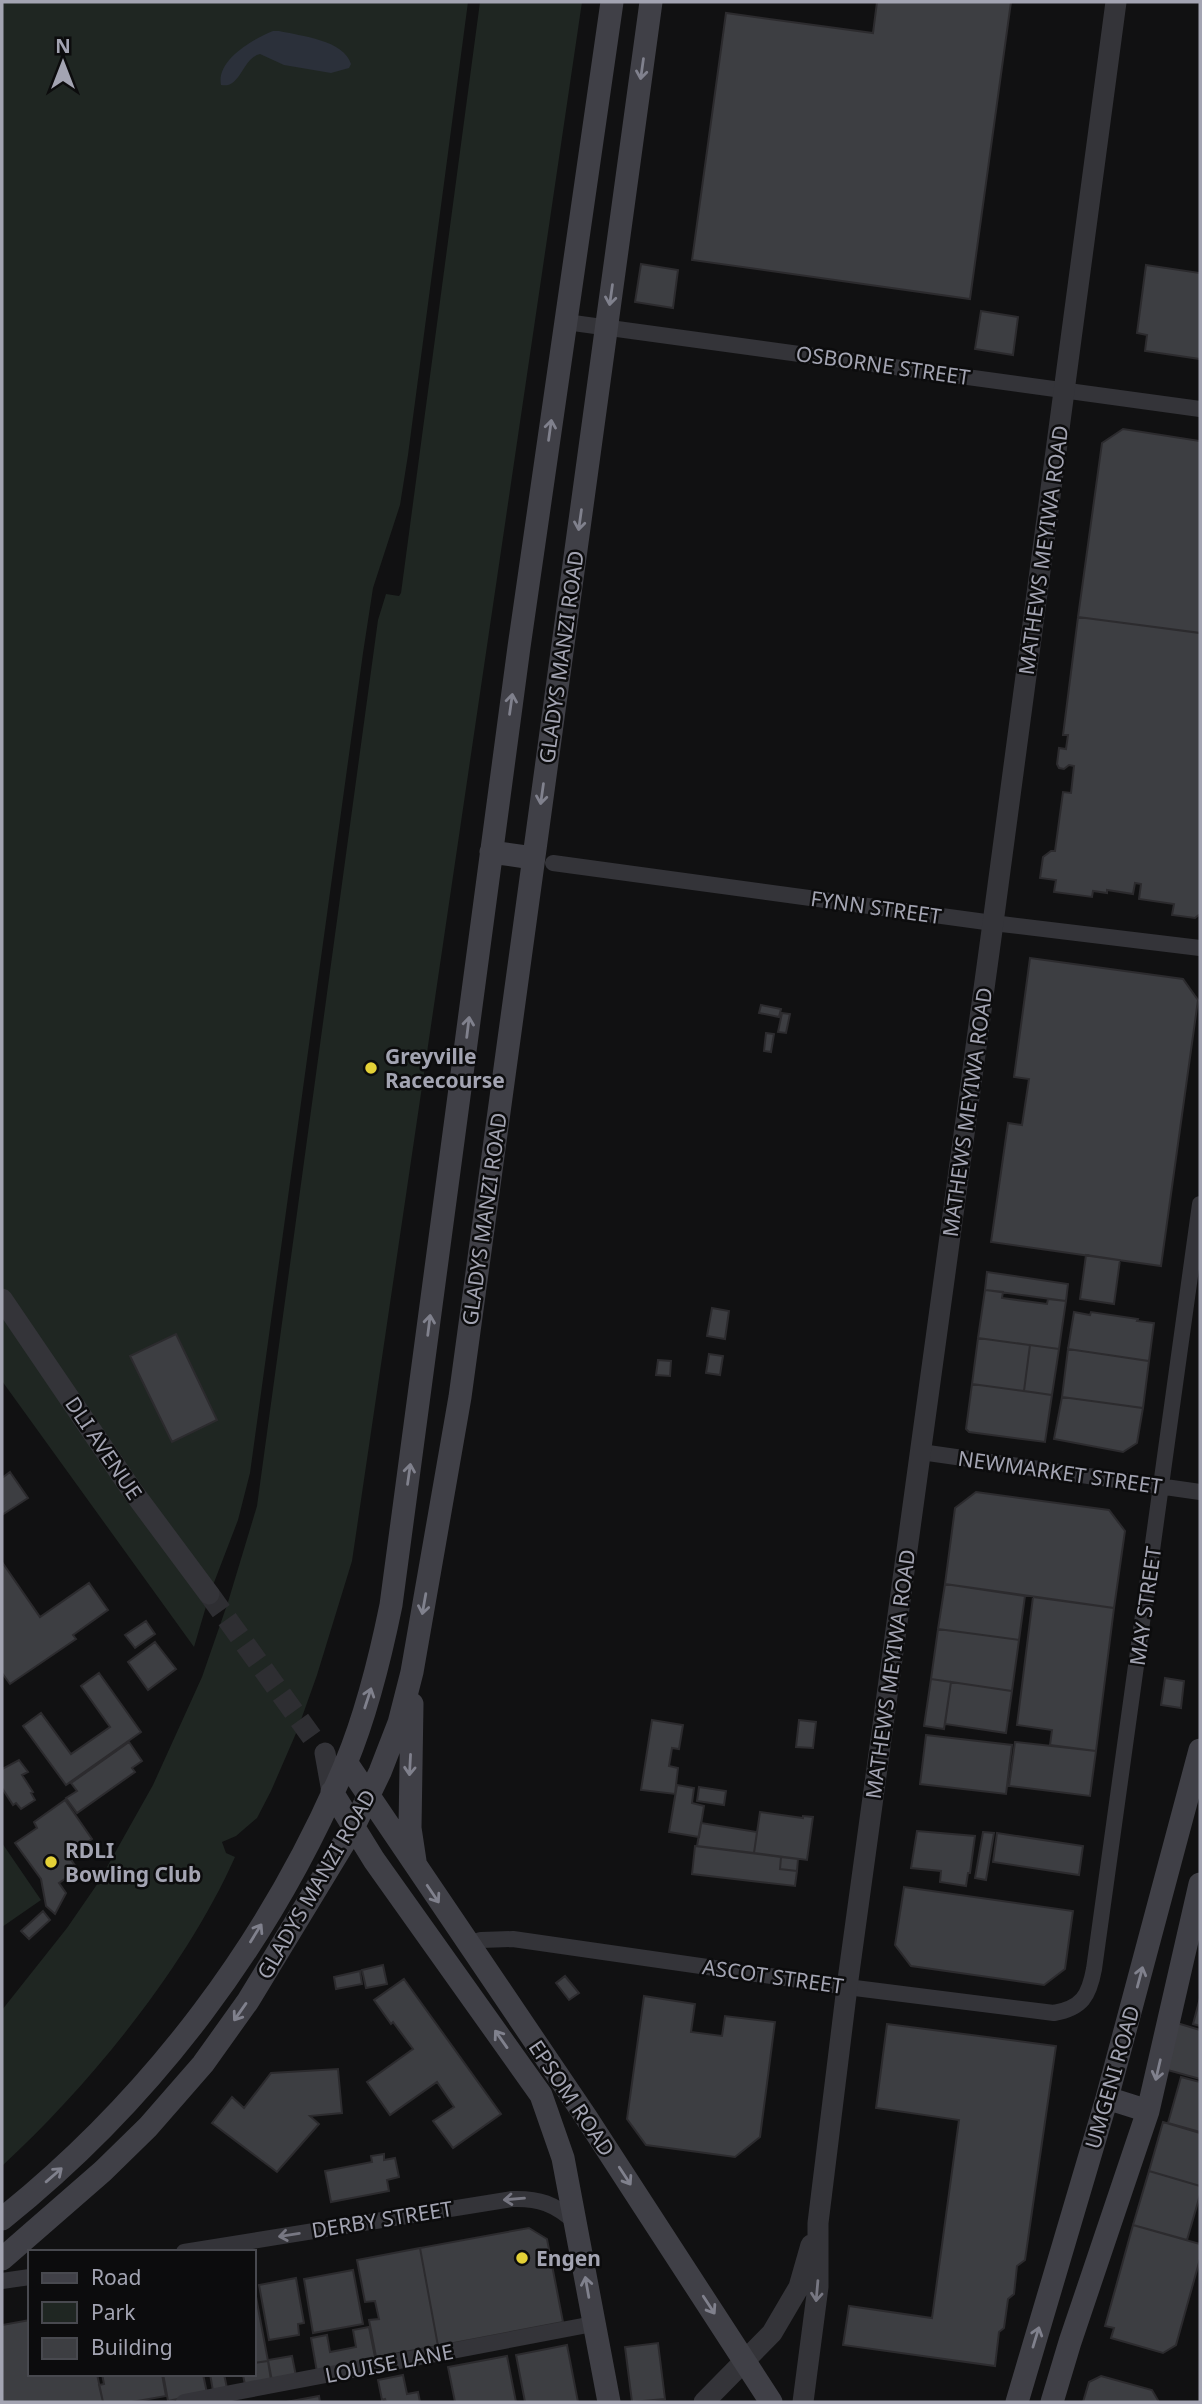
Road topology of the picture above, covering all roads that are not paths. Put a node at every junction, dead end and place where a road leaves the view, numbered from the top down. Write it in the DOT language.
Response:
graph roads {
  1 [pos="612,2"];
  2 [pos="651,2"];
  3 [pos="1116,2"];
  4 [pos="566,322"];
  5 [pos="607,327"];
  6 [pos="1065,391"];
  7 [pos="1200,409"];
  8 [pos="491,852"];
  9 [pos="543,861"];
  10 [pos="993,923"];
  11 [pos="1200,948"];
  12 [pos="1200,1204"];
  13 [pos="2,1299"];
  14 [pos="420,1393"];
  15 [pos="460,1397"];
  16 [pos="920,1452"];
  17 [pos="1161,1487"];
  18 [pos="1200,1492"];
  19 [pos="209,1594"];
  20 [pos="412,1672"];
  21 [pos="1200,1750"];
  22 [pos="329,1753"];
  23 [pos="332,1792"];
  24 [pos="368,1797"];
  25 [pos="353,1828"];
  26 [pos="415,1868"];
  27 [pos="1200,1884"];
  28 [pos="467,1944"];
  29 [pos="847,1987"];
  30 [pos="1079,2004"];
  31 [pos="1107,2098"];
  32 [pos="1148,2111"];
  33 [pos="2,2219"];
  34 [pos="575,2222"];
  35 [pos="818,2223"];
  36 [pos="196,2250"];
  37 [pos="2,2259"];
  38 [pos="28,2277"];
  39 [pos="2,2281"];
  40 [pos="593,2324"];
  41 [pos="745,2360"];
  42 [pos="184,2402"];
  43 [pos="609,2402"];
  44 [pos="704,2402"];
  45 [pos="771,2402"];
  46 [pos="803,2402"];
  47 [pos="1017,2402"];
  48 [pos="1052,2402"];
  1 -- 4 [label="main road, GLADYS MANZI ROAD"];
  2 -- 5 [label="main road, GLADYS MANZI ROAD, one-way"];
  3 -- 6 [label="street, MATHEWS MEYIWA ROAD"];
  4 -- 5 [label="street, OSBORNE STREET"];
  8 -- 4 [label="main road, GLADYS MANZI ROAD, one-way"];
  5 -- 6 [label="street, OSBORNE STREET"];
  5 -- 9 [label="main road, GLADYS MANZI ROAD, one-way"];
  6 -- 7 [label="street, OSBORNE STREET"];
  6 -- 10 [label="street, MATHEWS MEYIWA ROAD"];
  8 -- 9 [label="main road"];
  14 -- 8 [label="main road, GLADYS MANZI ROAD, one-way"];
  9 -- 10 [label="street, FYNN STREET"];
  9 -- 15 [label="main road, GLADYS MANZI ROAD"];
  10 -- 11 [label="street, FYNN STREET"];
  10 -- 16 [label="street, MATHEWS MEYIWA ROAD"];
  12 -- 17 [label="street, MAY STREET"];
  13 -- 19 [label="street, DLI AVENUE"];
  14 -- 15 [label="main road"];
  22 -- 14 [label="main road, GLADYS MANZI ROAD, one-way"];
  15 -- 20 [label="main road, GLADYS MANZI ROAD, one-way"];
  16 -- 17 [label="street, NEWMARKET STREET"];
  16 -- 29 [label="street, MATHEWS MEYIWA ROAD"];
  17 -- 18 [label="street, NEWMARKET STREET"];
  17 -- 30 [label="street, MAY STREET"];
  20 -- 24 [label="main road, GLADYS MANZI ROAD"];
  20 -- 26 [label="main road, one-way"];
  31 -- 21 [label="main road, UMGENI ROAD, one-way"];
  22 -- 23 [label="main road, GLADYS MANZI ROAD"];
  22 -- 24 [label="main road, EPSOM ROAD"];
  23 -- 25 [label="main road, EPSOM ROAD"];
  33 -- 23 [label="main road, GLADYS MANZI ROAD, one-way"];
  24 -- 25 [label="main road, GLADYS MANZI ROAD"];
  24 -- 26 [label="main road, EPSOM ROAD"];
  34 -- 25 [label="main road, EPSOM ROAD, one-way"];
  25 -- 37 [label="main road, GLADYS MANZI ROAD, one-way"];
  26 -- 28 [label="main road, EPSOM ROAD, one-way"];
  27 -- 32 [label="main road, UMGENI ROAD, one-way"];
  28 -- 29 [label="street, ASCOT STREET"];
  28 -- 41 [label="main road, EPSOM ROAD, one-way"];
  29 -- 30 [label="street, ASCOT STREET"];
  29 -- 35 [label="street, MATHEWS MEYIWA ROAD"];
  31 -- 32 [label="main road"];
  47 -- 31 [label="main road, UMGENI ROAD, one-way"];
  32 -- 48 [label="main road, UMGENI ROAD"];
  34 -- 36 [label="street, DERBY STREET, one-way"];
  40 -- 34 [label="main road, EPSOM ROAD, one-way"];
  35 -- 41 [label="street, MATHEWS MEYIWA ROAD"];
  35 -- 46 [label="street, MATHEWS MEYIWA ROAD, one-way"];
  38 -- 39 [label="street"];
  40 -- 42 [label="street, LOUISE LANE"];
  40 -- 43 [label="main road, EPSOM ROAD"];
  41 -- 44 [label="street, MATHEWS MEYIWA ROAD"];
  41 -- 45 [label="main road, EPSOM ROAD"];
}
